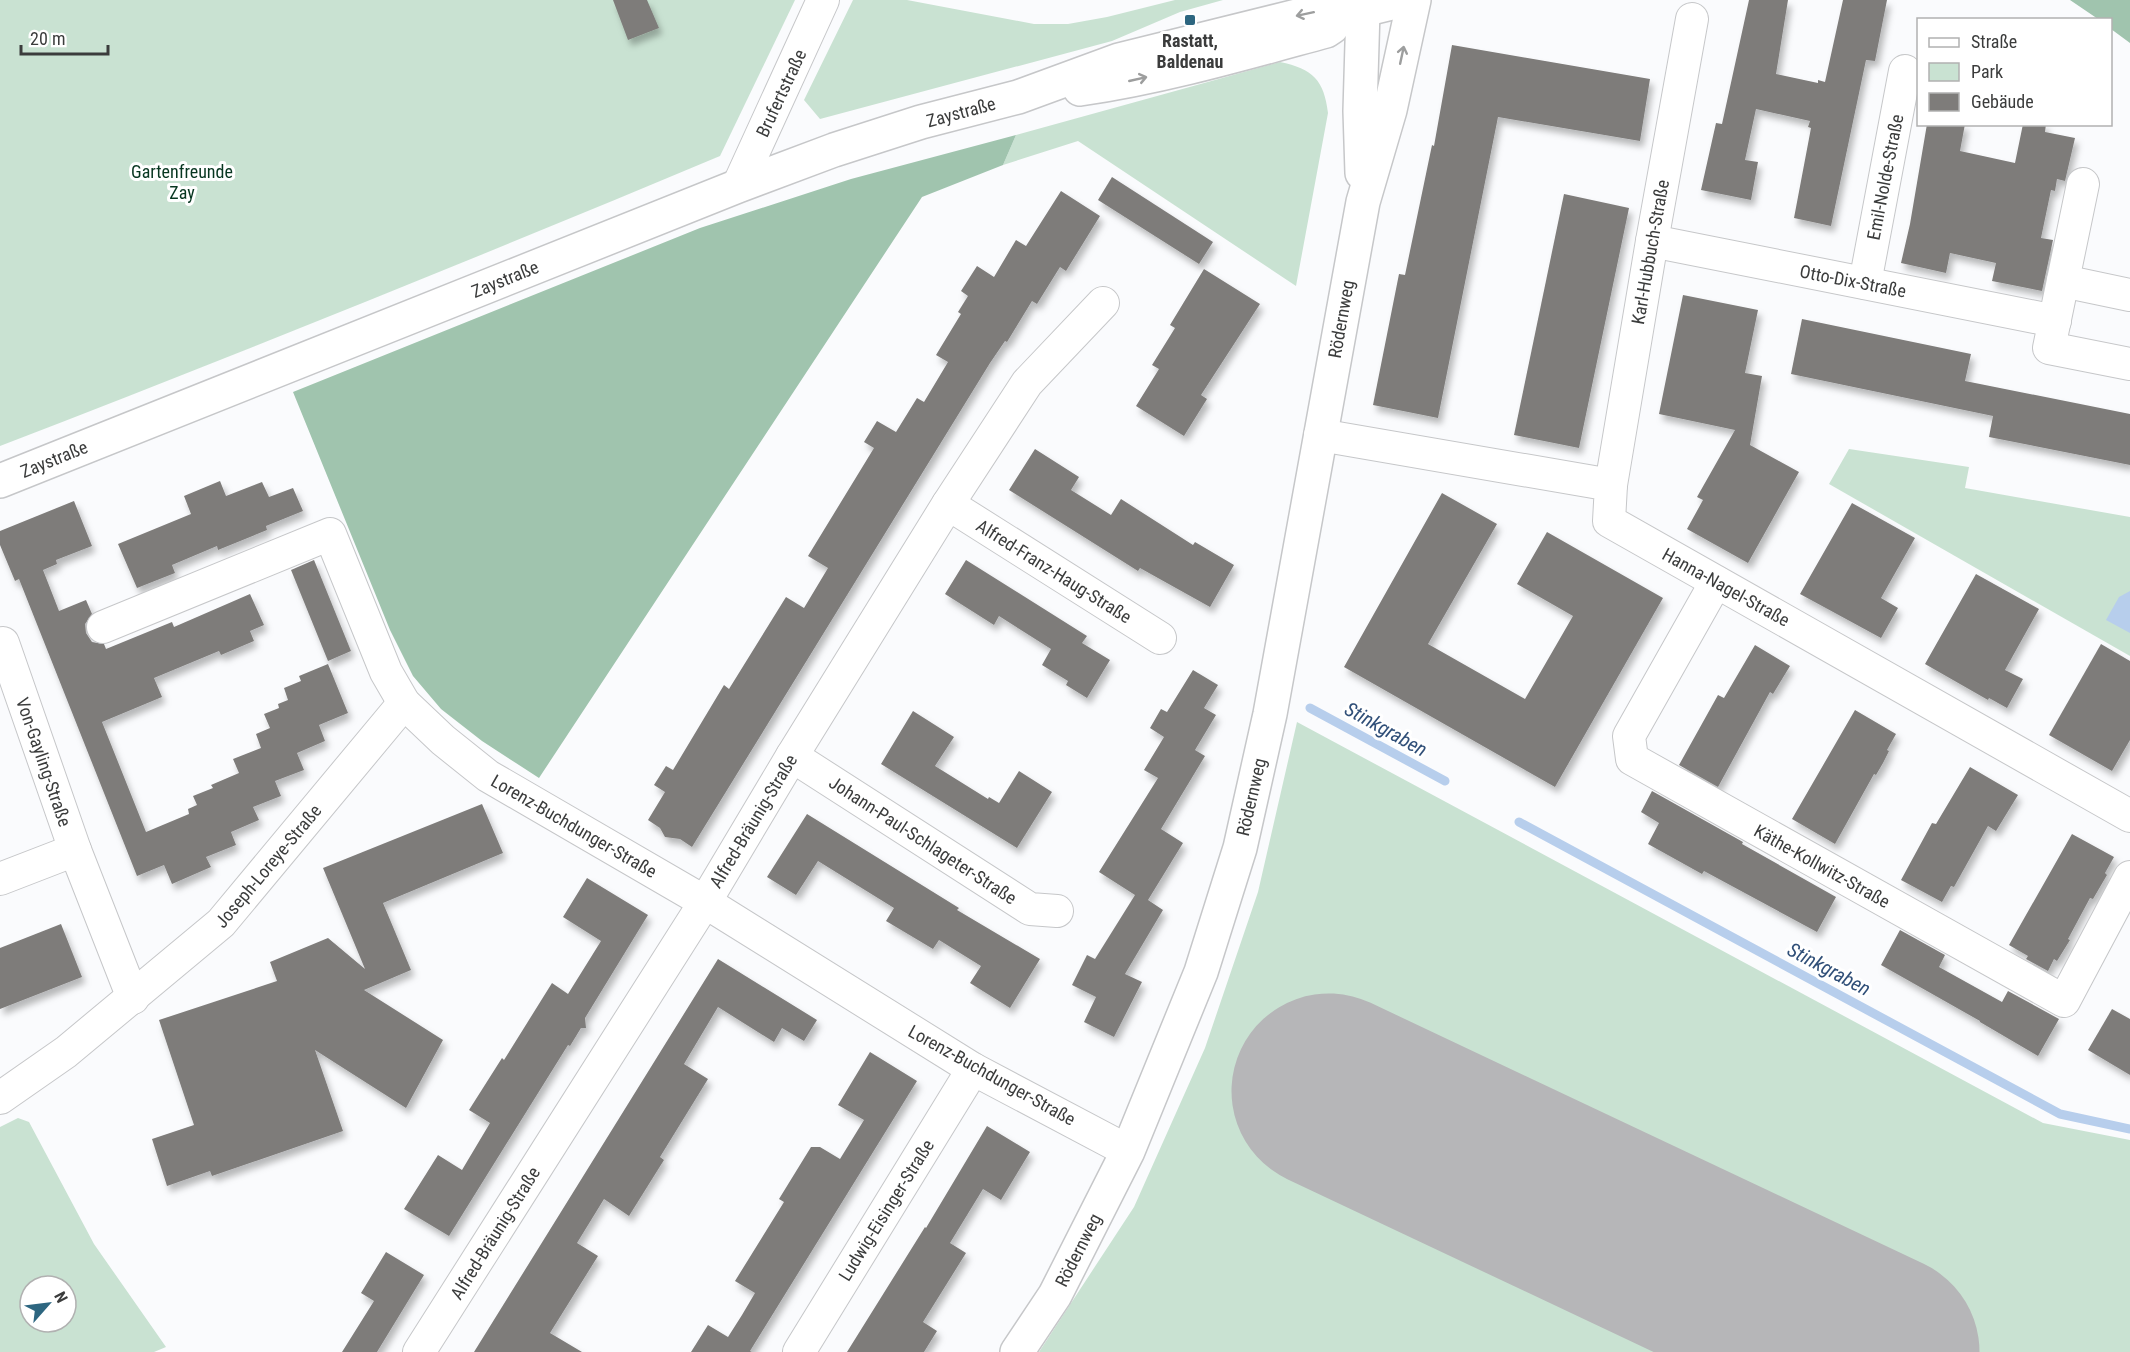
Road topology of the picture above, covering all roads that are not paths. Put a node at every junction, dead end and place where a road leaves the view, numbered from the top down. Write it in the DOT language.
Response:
graph roads {
  1 [pos="823,0"];
  2 [pos="1404,0"];
  3 [pos="1414,0"];
  4 [pos="1363,10"];
  5 [pos="1692,20"];
  6 [pos="1905,71"];
  7 [pos="2083,184"];
  8 [pos="738,186"];
  9 [pos="1362,202"];
  10 [pos="1652,241"];
  11 [pos="2063,281"];
  12 [pos="1865,284"];
  13 [pos="2130,295"];
  14 [pos="1103,303"];
  15 [pos="2055,321"];
  16 [pos="2130,364"];
  17 [pos="1320,435"];
  18 [pos="0,481"];
  19 [pos="1611,485"];
  20 [pos="948,504"];
  21 [pos="1716,582"];
  22 [pos="103,627"];
  23 [pos="1160,638"];
  24 [pos="0,644"];
  25 [pos="404,703"];
  26 [pos="792,756"];
  27 [pos="2130,816"];
  28 [pos="75,850"];
  29 [pos="2130,877"];
  30 [pos="0,879"];
  31 [pos="705,902"];
  32 [pos="1057,911"];
  33 [pos="134,998"];
  34 [pos="973,1069"];
  35 [pos="0,1098"];
  36 [pos="1128,1150"];
  37 [pos="419,1352"];
  38 [pos="799,1352"];
  39 [pos="1017,1352"];
  1 -- 8 [label="street, Brufertstraße"];
  2 -- 4 [label="street, Zaystraße"];
  9 -- 3 [label="street, Rödernweg, one-way"];
  4 -- 8 [label="street, Zaystraße"];
  4 -- 9 [label="street, Rödernweg"];
  5 -- 10 [label="street, Karl-Hubbuch-Straße"];
  6 -- 12 [label="street, Emil-Nolde-Straße"];
  7 -- 11 [label="street"];
  8 -- 18 [label="street, Zaystraße"];
  9 -- 17 [label="street, Rödernweg"];
  10 -- 12 [label="street, Otto-Dix-Straße"];
  10 -- 19 [label="street, Karl-Hubbuch-Straße"];
  11 -- 13 [label="street"];
  11 -- 15 [label="street"];
  12 -- 15 [label="street, Otto-Dix-Straße"];
  14 -- 20 [label="street, Alfred-Bräunig-Straße"];
  15 -- 16 [label="street"];
  17 -- 19 [label="street"];
  17 -- 36 [label="street, Rödernweg"];
  19 -- 21 [label="street, Hanna-Nagel-Straße"];
  20 -- 23 [label="street, Alfred-Franz-Haug-Straße"];
  20 -- 26 [label="street, Alfred-Bräunig-Straße"];
  21 -- 27 [label="street, Hanna-Nagel-Straße"];
  21 -- 29 [label="street, Käthe-Kollwitz-Straße"];
  22 -- 25 [label="street, Lorenz-Buchdunger-Straße"];
  24 -- 28 [label="street, Von-Gayling-Straße"];
  25 -- 31 [label="street, Lorenz-Buchdunger-Straße"];
  25 -- 33 [label="street, Joseph-Loreye-Straße"];
  26 -- 31 [label="street, Alfred-Bräunig-Straße"];
  26 -- 32 [label="street, Johann-Paul-Schlageter-Straße"];
  28 -- 30 [label="street, Von-Gayling-Straße"];
  28 -- 33 [label="street, Von-Gayling-Straße"];
  31 -- 34 [label="street, Lorenz-Buchdunger-Straße"];
  31 -- 37 [label="street, Alfred-Bräunig-Straße"];
  33 -- 35 [label="street, Joseph-Loreye-Straße"];
  34 -- 36 [label="street, Lorenz-Buchdunger-Straße"];
  34 -- 38 [label="street, Ludwig-Eisinger-Straße"];
  36 -- 39 [label="street, Rödernweg"];
}
